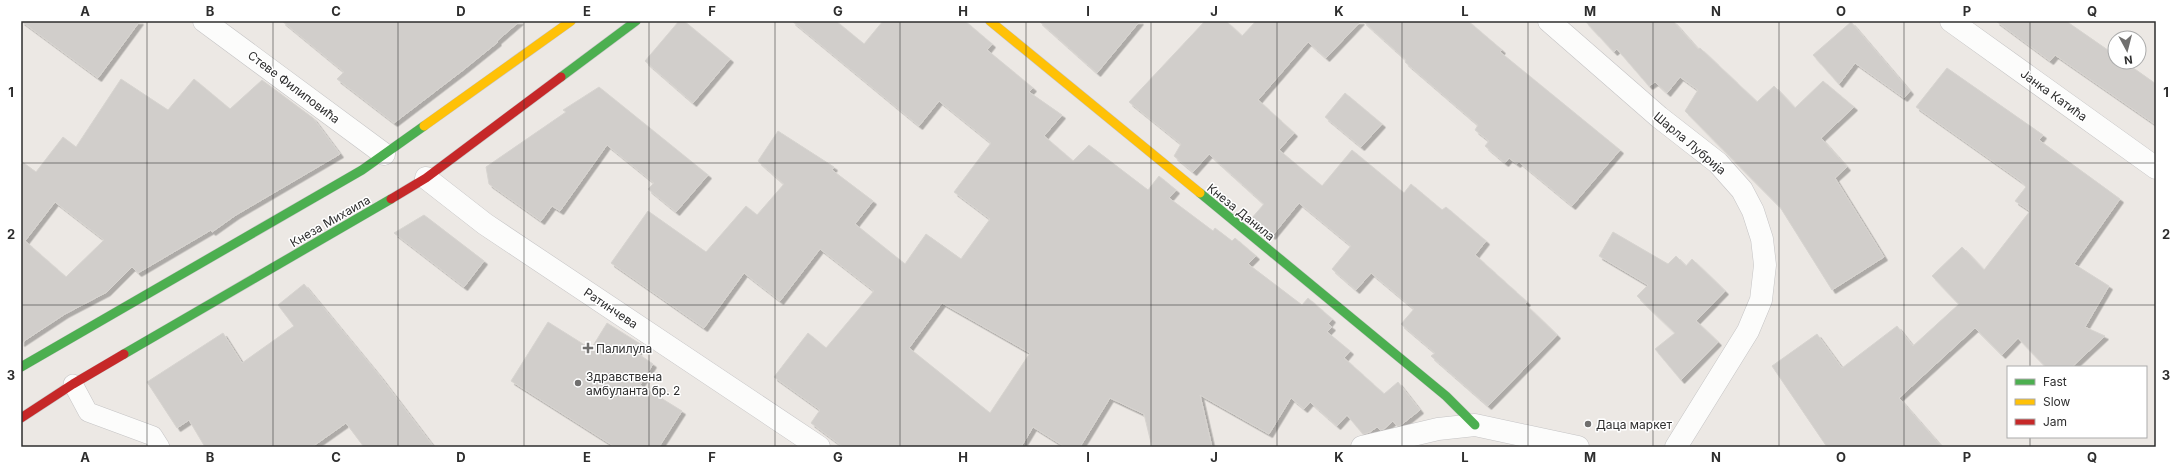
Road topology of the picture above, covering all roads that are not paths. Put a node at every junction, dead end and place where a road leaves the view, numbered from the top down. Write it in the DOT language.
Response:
graph roads {
  1 [pos="204,21"];
  2 [pos="571,21"];
  3 [pos="636,21"];
  4 [pos="990,21"];
  5 [pos="1549,21"];
  6 [pos="1951,21"];
  7 [pos="384,154"];
  8 [pos="2156,168"];
  9 [pos="426,178"];
  10 [pos="21,367"];
  11 [pos="73,384"];
  12 [pos="21,418"];
  13 [pos="1475,424"];
  14 [pos="160,447"];
  15 [pos="819,447"];
  16 [pos="1362,447"];
  17 [pos="1578,447"];
  18 [pos="1676,447"];
  1 -- 7 [label="street, Стеве Филиповића"];
  2 -- 7 [label="main road"];
  3 -- 9 [label="main road, Кнеза Михаила"];
  4 -- 13 [label="main road, Кнеза Данила"];
  5 -- 18 [label="street, Шарла Лубрија"];
  6 -- 8 [label="street, Јанка Катића"];
  7 -- 10 [label="main road"];
  9 -- 11 [label="main road, Кнеза Михаила"];
  9 -- 15 [label="street, Ратинчева"];
  11 -- 12 [label="main road, Кнеза Михаила"];
  11 -- 14 [label="lane"];
  13 -- 16 [label="street"];
  13 -- 17 [label="street"];
}
